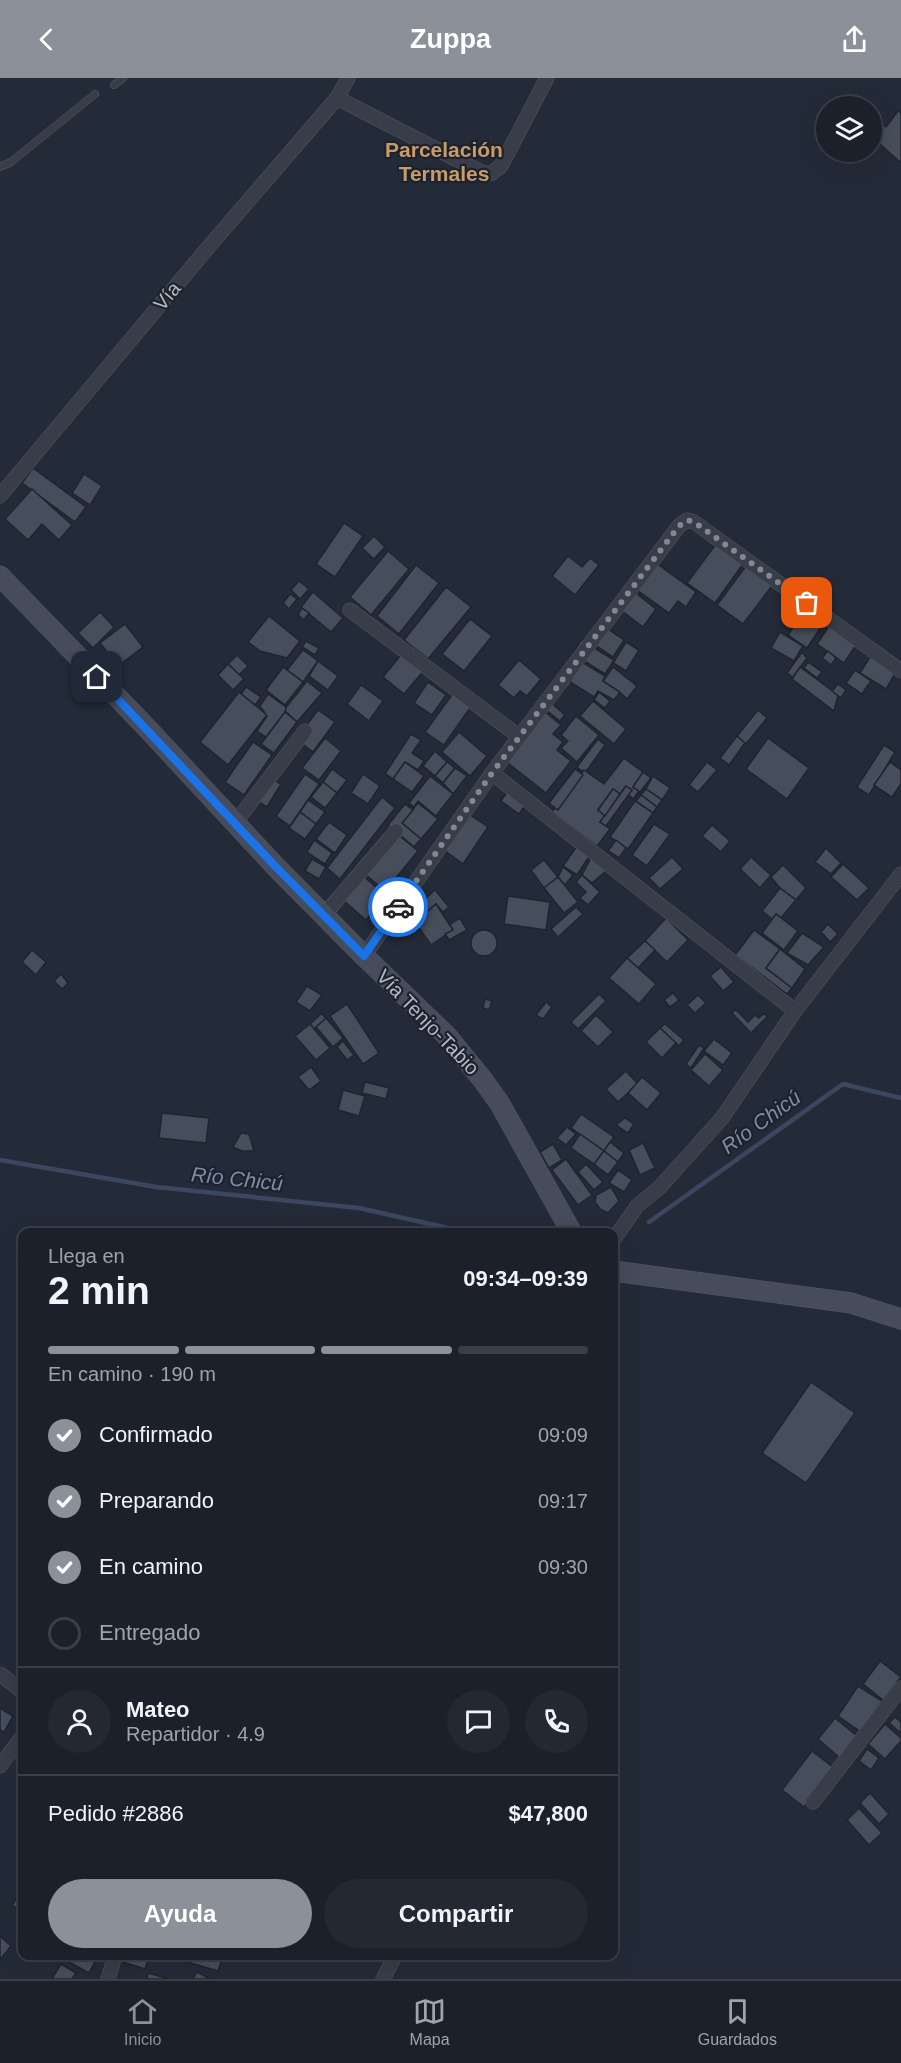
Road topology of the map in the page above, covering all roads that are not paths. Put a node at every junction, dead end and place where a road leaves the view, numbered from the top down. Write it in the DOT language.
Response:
graph roads {
  1 [pos="123,78"];
  2 [pos="348,78"];
  3 [pos="547,78"];
  4 [pos="114,85"];
  5 [pos="95,94"];
  6 [pos="336,98"];
  7 [pos="0,167"];
  8 [pos="0,496"];
  9 [pos="0,576"];
  10 [pos="351,610"];
  11 [pos="901,671"];
  12 [pos="305,731"];
  13 [pos="520,737"];
  14 [pos="492,773"];
  15 [pos="235,823"];
  16 [pos="396,831"];
  17 [pos="901,874"];
  18 [pos="324,915"];
  19 [pos="364,956"];
  20 [pos="795,1011"];
  21 [pos="569,1228"];
  22 [pos="618,1233"];
  23 [pos="618,1272"];
  24 [pos="901,1319"];
  25 [pos="0,1674"];
  26 [pos="18,1688"];
  27 [pos="901,1688"];
  28 [pos="18,1742"];
  29 [pos="0,1766"];
  30 [pos="813,1802"];
  31 [pos="114,1960"];
  32 [pos="392,1960"];
  33 [pos="108,1979"];
  34 [pos="383,1979"];
  1 -- 4 [label="lane"];
  2 -- 6 [label="street, Vía"];
  3 -- 6 [label="street"];
  5 -- 7 [label="lane"];
  6 -- 8 [label="street, Vía"];
  9 -- 15 [label="main road, Vía Tenjo-Tabio"];
  10 -- 13 [label="street"];
  11 -- 13 [label="street"];
  12 -- 15 [label="street"];
  13 -- 14 [label="street"];
  14 -- 19 [label="street"];
  14 -- 20 [label="street"];
  15 -- 18 [label="main road, Vía Tenjo-Tabio"];
  16 -- 18 [label="street"];
  17 -- 20 [label="street"];
  18 -- 19 [label="main road, Vía Tenjo-Tabio"];
  19 -- 21 [label="main road, Vía Tenjo-Tabio"];
  20 -- 22 [label="street"];
  23 -- 24 [label="main road"];
  25 -- 26 [label="street"];
  27 -- 30 [label="street"];
  28 -- 29 [label="street"];
  31 -- 33 [label="street"];
  32 -- 34 [label="street"];
}
